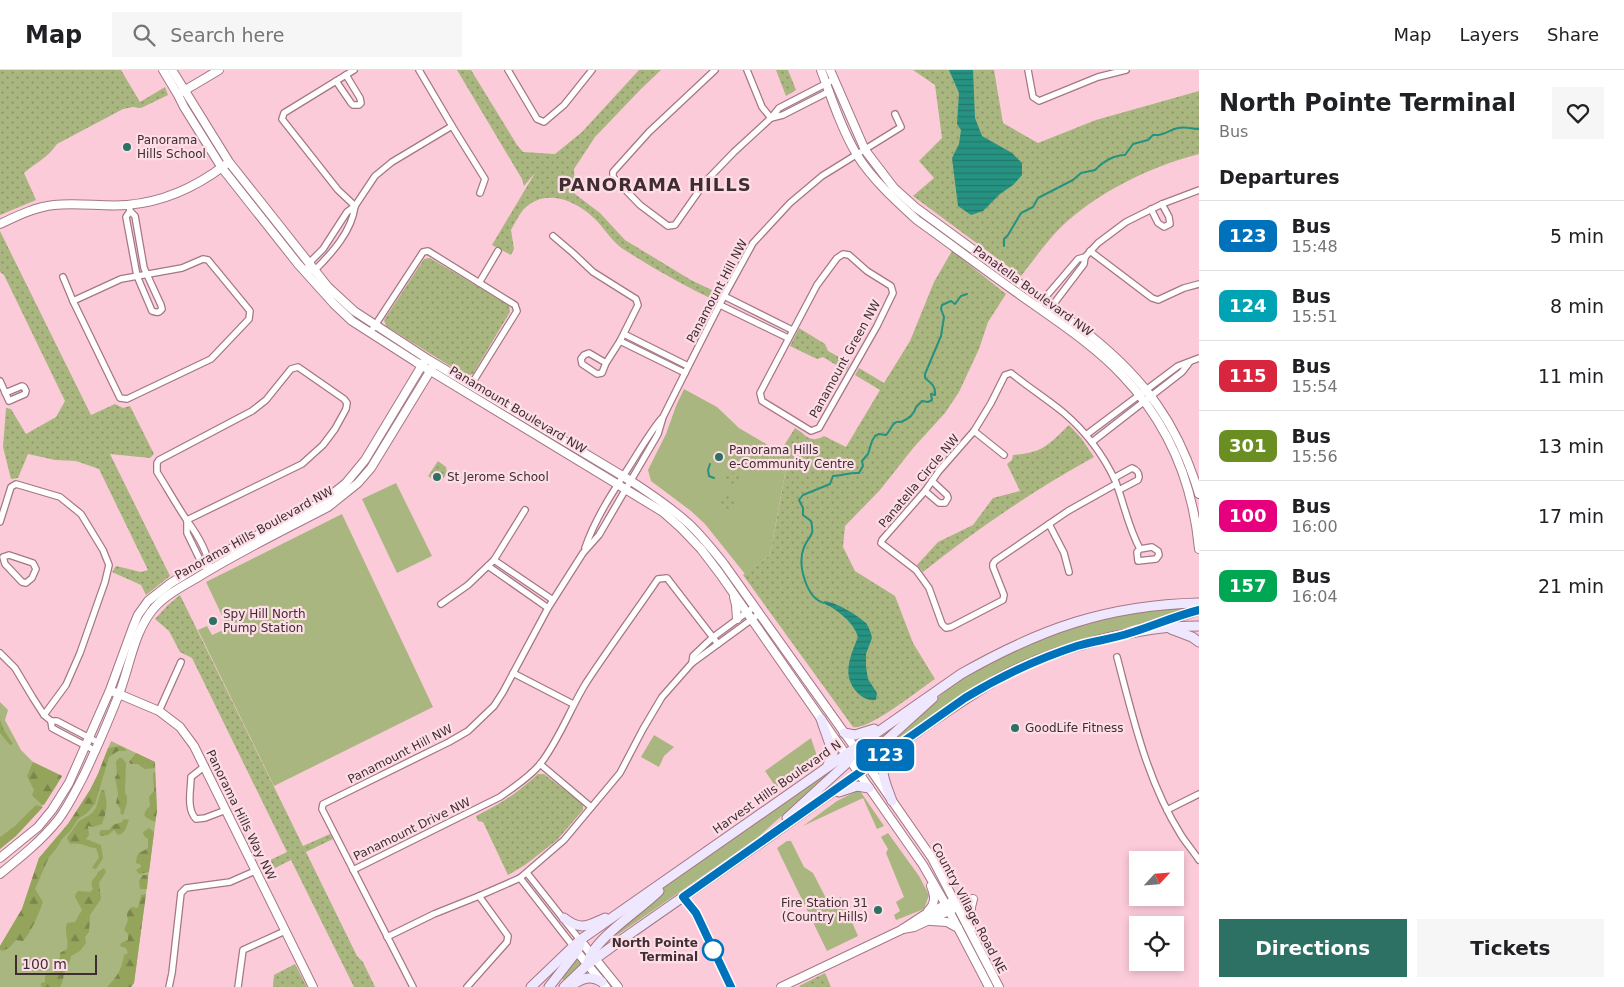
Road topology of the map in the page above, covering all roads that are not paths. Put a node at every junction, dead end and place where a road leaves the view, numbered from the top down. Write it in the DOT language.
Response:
graph roads {
  1 [pos="163,70"];
  2 [pos="172,70"];
  3 [pos="219,70"];
  4 [pos="354,70"];
  5 [pos="420,70"];
  6 [pos="508,70"];
  7 [pos="592,70"];
  8 [pos="715,70"];
  9 [pos="747,70"];
  10 [pos="821,70"];
  11 [pos="830,70"];
  12 [pos="1028,70"];
  13 [pos="1096,70"];
  14 [pos="1126,70"];
  15 [pos="1107,72"];
  16 [pos="346,75"];
  17 [pos="1098,77"];
  18 [pos="336,81"];
  19 [pos="831,85"];
  20 [pos="182,92"];
  21 [pos="895,114"];
  22 [pos="771,118"];
  23 [pos="452,126"];
  24 [pos="865,150"];
  25 [pos="857,155"];
  26 [pos="225,165"];
  27 [pos="1199,190"];
  28 [pos="480,193"];
  29 [pos="1162,204"];
  30 [pos="355,206"];
  31 [pos="130,208"];
  32 [pos="1151,209"];
  33 [pos="0,224"];
  34 [pos="553,236"];
  35 [pos="498,251"];
  36 [pos="1090,251"];
  37 [pos="1085,256"];
  38 [pos="309,264"];
  39 [pos="315,270"];
  40 [pos="306,273"];
  41 [pos="148,275"];
  42 [pos="137,276"];
  43 [pos="63,277"];
  44 [pos="479,282"];
  45 [pos="1199,284"];
  46 [pos="724,296"];
  47 [pos="1042,300"];
  48 [pos="74,301"];
  49 [pos="720,305"];
  50 [pos="1051,306"];
  51 [pos="1037,307"];
  52 [pos="1046,314"];
  53 [pos="375,325"];
  54 [pos="792,330"];
  55 [pos="370,333"];
  56 [pos="622,337"];
  57 [pos="788,338"];
  58 [pos="426,358"];
  59 [pos="1199,358"];
  60 [pos="1189,362"];
  61 [pos="606,363"];
  62 [pos="421,365"];
  63 [pos="688,366"];
  64 [pos="432,367"];
  65 [pos="685,373"];
  66 [pos="0,381"];
  67 [pos="472,385"];
  68 [pos="1146,389"];
  69 [pos="5,393"];
  70 [pos="467,393"];
  71 [pos="1139,395"];
  72 [pos="1152,397"];
  73 [pos="1145,402"];
  74 [pos="524,417"];
  75 [pos="663,417"];
  76 [pos="519,425"];
  77 [pos="974,431"];
  78 [pos="1086,435"];
  79 [pos="1092,442"];
  80 [pos="1004,455"];
  81 [pos="623,476"];
  82 [pos="631,481"];
  83 [pos="932,482"];
  84 [pos="618,484"];
  85 [pos="1116,484"];
  86 [pos="626,489"];
  87 [pos="925,491"];
  88 [pos="1199,494"];
  89 [pos="525,510"];
  90 [pos="187,520"];
  91 [pos="0,522"];
  92 [pos="1050,524"];
  93 [pos="1140,549"];
  94 [pos="1199,549"];
  95 [pos="583,553"];
  96 [pos="1,556"];
  97 [pos="494,560"];
  98 [pos="206,562"];
  99 [pos="488,566"];
  100 [pos="210,569"];
  101 [pos="1069,572"];
  102 [pos="733,593"];
  103 [pos="553,600"];
  104 [pos="1199,603"];
  105 [pos="441,604"];
  106 [pos="548,608"];
  107 [pos="756,610"];
  108 [pos="1199,610"];
  109 [pos="749,615"];
  110 [pos="737,619"];
  111 [pos="1199,626"];
  112 [pos="1168,628"];
  113 [pos="1129,634"];
  114 [pos="712,638"];
  115 [pos="1199,642"];
  116 [pos="718,644"];
  117 [pos="0,652"];
  118 [pos="1117,657"];
  119 [pos="181,662"];
  120 [pos="692,663"];
  121 [pos="513,673"];
  122 [pos="953,679"];
  123 [pos="110,690"];
  124 [pos="119,694"];
  125 [pos="573,704"];
  126 [pos="159,711"];
  127 [pos="44,715"];
  128 [pos="821,718"];
  129 [pos="890,722"];
  130 [pos="844,733"];
  131 [pos="88,742"];
  132 [pos="99,742"];
  133 [pos="854,748"];
  134 [pos="96,751"];
  135 [pos="848,756"];
  136 [pos="884,756"];
  137 [pos="540,764"];
  138 [pos="866,764"];
  139 [pos="205,766"];
  140 [pos="827,767"];
  141 [pos="859,772"];
  142 [pos="870,788"];
  143 [pos="1199,794"];
  144 [pos="892,801"];
  145 [pos="591,807"];
  146 [pos="808,809"];
  147 [pos="226,810"];
  148 [pos="1167,810"];
  149 [pos="764,840"];
  150 [pos="0,858"];
  151 [pos="1199,860"];
  152 [pos="923,865"];
  153 [pos="353,870"];
  154 [pos="255,871"];
  155 [pos="527,873"];
  156 [pos="0,874"];
  157 [pos="520,878"];
  158 [pos="667,880"];
  159 [pos="479,896"];
  160 [pos="973,899"];
  161 [pos="956,904"];
  162 [pos="948,908"];
  163 [pos="623,909"];
  164 [pos="564,918"];
  165 [pos="925,918"];
  166 [pos="958,929"];
  167 [pos="285,931"];
  168 [pos="970,931"];
  169 [pos="387,936"];
  170 [pos="577,946"];
  171 [pos="592,959"];
  172 [pos="604,984"];
  173 [pos="169,987"];
  174 [pos="238,987"];
  175 [pos="313,987"];
  176 [pos="413,987"];
  177 [pos="467,987"];
  178 [pos="531,987"];
  179 [pos="549,987"];
  180 [pos="564,987"];
  181 [pos="569,987"];
  182 [pos="618,987"];
  183 [pos="781,987"];
  184 [pos="989,987"];
  185 [pos="999,987"];
  1 -- 20 [label="street, Panamount Boulevard NW"];
  2 -- 20 [label="street, Panamount Boulevard NW"];
  3 -- 20 [label="street"];
  4 -- 16 [label="street"];
  5 -- 23 [label="street"];
  6 -- 7 [label="street"];
  8 -- 22 [label="street"];
  9 -- 22 [label="street"];
  10 -- 19 [label="street, Panatella Boulevard NW"];
  11 -- 19 [label="street, Panatella Boulevard NW"];
  12 -- 17 [label="street"];
  13 -- 17 [label="street"];
  14 -- 15 [label="street"];
  15 -- 17 [label="street"];
  16 -- 18 [label="street"];
  16 -- 18 [label="street"];
  18 -- 30 [label="street"];
  19 -- 22 [label="street"];
  19 -- 24 [label="street, Panatella Boulevard NW"];
  19 -- 25 [label="street, Panatella Boulevard NW"];
  20 -- 26 [label="street, Panamount Boulevard NW"];
  21 -- 24 [label="street, Panamount Hill NW"];
  23 -- 28 [label="street"];
  23 -- 30 [label="street"];
  24 -- 25 [label="street, Panamount Hill NW"];
  24 -- 47 [label="street, Panatella Boulevard NW"];
  25 -- 46 [label="street, Panamount Hill NW"];
  25 -- 51 [label="street, Panatella Boulevard NW"];
  26 -- 31 [label="street"];
  26 -- 38 [label="street, Panamount Boulevard NW"];
  26 -- 40 [label="street, Panamount Boulevard NW"];
  27 -- 29 [label="street"];
  29 -- 32 [label="street"];
  29 -- 32 [label="street"];
  30 -- 38 [label="street"];
  30 -- 39 [label="street"];
  31 -- 33 [label="street"];
  31 -- 41 [label="street"];
  31 -- 42 [label="street"];
  32 -- 36 [label="street"];
  34 -- 56 [label="street"];
  35 -- 44 [label="street"];
  36 -- 37 [label="street"];
  36 -- 45 [label="street"];
  37 -- 47 [label="street"];
  37 -- 50 [label="street"];
  38 -- 39 [label="street, Panamount Boulevard NW"];
  38 -- 40 [label="street"];
  39 -- 40 [label="street"];
  39 -- 53 [label="street, Panamount Boulevard NW"];
  40 -- 55 [label="street, Panamount Boulevard NW"];
  41 -- 42 [label="street"];
  41 -- 42 [label="street"];
  41 -- 48 [label="street"];
  42 -- 48 [label="street"];
  43 -- 48 [label="street"];
  44 -- 53 [label="street"];
  44 -- 67 [label="street"];
  46 -- 49 [label="street, Panamount Hill NW"];
  46 -- 54 [label="street"];
  47 -- 50 [label="street, Panatella Boulevard NW"];
  47 -- 51 [label="street"];
  49 -- 57 [label="street"];
  49 -- 63 [label="street, Panamount Hill NW"];
  50 -- 52 [label="street"];
  50 -- 68 [label="street, Panatella Boulevard NW"];
  51 -- 52 [label="street, Panatella Boulevard NW"];
  52 -- 71 [label="street, Panatella Boulevard NW"];
  53 -- 55 [label="street"];
  53 -- 58 [label="street, Panamount Boulevard NW"];
  54 -- 57 [label="street, Panamount Green NW"];
  54 -- 57 [label="street, Panamount Green NW"];
  55 -- 62 [label="street, Panamount Boulevard NW"];
  56 -- 61 [label="street"];
  56 -- 63 [label="street"];
  56 -- 65 [label="street"];
  58 -- 62 [label="street, Panorama Hills Boulevard NW"];
  58 -- 64 [label="street, Panamount Boulevard NW"];
  59 -- 60 [label="street"];
  60 -- 68 [label="street"];
  60 -- 72 [label="street"];
  62 -- 64 [label="street, Panamount Boulevard NW"];
  62 -- 98 [label="street, Panorama Hills Boulevard NW"];
  63 -- 65 [label="street, Panamount Hill NW"];
  64 -- 67 [label="street, Panamount Boulevard NW"];
  64 -- 70 [label="street, Panamount Boulevard NW"];
  64 -- 100 [label="street, Panorama Hills Boulevard NW"];
  65 -- 75 [label="street, Panamount Hill NW"];
  66 -- 69 [label="street"];
  67 -- 70 [label="street"];
  67 -- 74 [label="street, Panamount Boulevard NW"];
  68 -- 71 [label="street"];
  68 -- 72 [label="street, Panatella Boulevard NW"];
  70 -- 76 [label="street, Panamount Boulevard NW"];
  71 -- 73 [label="street, Panatella Boulevard NW"];
  71 -- 78 [label="street"];
  72 -- 73 [label="street"];
  72 -- 88 [label="street, Panatella Boulevard NW"];
  73 -- 79 [label="street"];
  73 -- 94 [label="street, Panatella Boulevard NW"];
  74 -- 76 [label="street"];
  74 -- 81 [label="street, Panamount Boulevard NW"];
  75 -- 81 [label="street, Panamount Hill NW"];
  75 -- 82 [label="street, Panamount Hill NW"];
  76 -- 84 [label="street, Panamount Boulevard NW"];
  77 -- 78 [label="street, Panatella Circle NW"];
  77 -- 80 [label="street"];
  77 -- 83 [label="street, Panatella Circle NW"];
  78 -- 79 [label="street, Panatella Circle NW"];
  79 -- 85 [label="street, Panatella Circle NW"];
  81 -- 82 [label="street, Panamount Boulevard NW"];
  81 -- 84 [label="street, Panamount Hill NW"];
  82 -- 86 [label="street, Panamount Hill NW"];
  82 -- 107 [label="street, Panamount Boulevard NW"];
  83 -- 87 [label="street, Panatella Circle NW"];
  83 -- 87 [label="street"];
  84 -- 86 [label="street, Panamount Boulevard NW"];
  84 -- 95 [label="street, Panamount Hill NW"];
  85 -- 92 [label="street, Panatella Circle NW"];
  85 -- 93 [label="street"];
  86 -- 95 [label="street, Panamount Hill NW"];
  86 -- 102 [label="street, Panamount Boulevard NW"];
  87 -- 92 [label="street, Panatella Circle NW"];
  89 -- 97 [label="street"];
  90 -- 90 [label="street"];
  90 -- 98 [label="street"];
  91 -- 127 [label="street"];
  92 -- 101 [label="street"];
  95 -- 103 [label="street, Panamount Hill NW"];
  96 -- 96 [label="street"];
  97 -- 99 [label="street"];
  97 -- 103 [label="street"];
  98 -- 100 [label="street"];
  98 -- 123 [label="street, Panorama Hills Boulevard NW"];
  99 -- 105 [label="street"];
  99 -- 106 [label="street"];
  100 -- 124 [label="street, Panorama Hills Boulevard NW"];
  102 -- 109 [label="street, Panamount Boulevard NW"];
  102 -- 110 [label="street"];
  103 -- 106 [label="street, Panamount Hill NW"];
  104 -- 122 [label="main road, Harvest Hills Boulevard N"];
  106 -- 121 [label="street, Panamount Hill NW"];
  107 -- 109 [label="street"];
  107 -- 130 [label="street, Panamount Boulevard NW"];
  108 -- 113 [label="main road"];
  109 -- 110 [label="street"];
  109 -- 116 [label="street"];
  109 -- 128 [label="street, Panamount Boulevard NW"];
  110 -- 114 [label="street"];
  111 -- 112 [label="main road"];
  112 -- 113 [label="main road"];
  112 -- 115 [label="main road"];
  113 -- 136 [label="main road"];
  114 -- 116 [label="street, Panamount Drive NW"];
  114 -- 120 [label="street"];
  114 -- 125 [label="street, Panamount Drive NW"];
  116 -- 120 [label="street"];
  117 -- 127 [label="street"];
  118 -- 148 [label="street"];
  119 -- 126 [label="street"];
  120 -- 145 [label="street"];
  121 -- 125 [label="street"];
  121 -- 153 [label="street, Panamount Hill NW"];
  122 -- 129 [label="main road, Harvest Hills Boulevard N"];
  122 -- 138 [label="main road"];
  123 -- 124 [label="street, Panorama Hills Way NW"];
  123 -- 131 [label="street, Panorama Hills Boulevard NW"];
  124 -- 126 [label="street, Panorama Hills Way NW"];
  124 -- 132 [label="street, Panorama Hills Boulevard NW"];
  125 -- 137 [label="street, Panamount Drive NW"];
  126 -- 139 [label="street, Panorama Hills Way NW"];
  127 -- 131 [label="street"];
  128 -- 135 [label="street, Panamount Boulevard NW"];
  128 -- 140 [label="main road"];
  129 -- 130 [label="main road"];
  129 -- 133 [label="main road, Harvest Hills Boulevard N"];
  130 -- 133 [label="street, Panamount Boulevard NW"];
  131 -- 132 [label="street"];
  131 -- 134 [label="street"];
  131 -- 150 [label="street, Panorama Hills Boulevard NW"];
  132 -- 134 [label="street, Panorama Hills Boulevard NW"];
  133 -- 135 [label="main road, Harvest Hills Boulevard N"];
  133 -- 138 [label="street, Panamount Boulevard NW"];
  134 -- 156 [label="street, Panorama Hills Boulevard NW"];
  135 -- 140 [label="main road, Harvest Hills Boulevard N"];
  135 -- 141 [label="street, Panamount Boulevard NW"];
  135 -- 149 [label="main road"];
  136 -- 138 [label="main road"];
  136 -- 144 [label="main road"];
  137 -- 145 [label="street"];
  137 -- 153 [label="street, Panamount Drive NW"];
  138 -- 141 [label="main road"];
  138 -- 144 [label="street, Country Village Road NE"];
  139 -- 147 [label="street, Panorama Hills Way NW"];
  139 -- 147 [label="street"];
  140 -- 158 [label="main road, Harvest Hills Boulevard N"];
  141 -- 142 [label="street, Country Village Road NE"];
  141 -- 146 [label="main road"];
  142 -- 146 [label="main road"];
  142 -- 152 [label="street, Country Village Road NE"];
  143 -- 148 [label="street"];
  144 -- 161 [label="street, Country Village Road NE"];
  145 -- 155 [label="street"];
  146 -- 149 [label="main road"];
  147 -- 154 [label="street, Panorama Hills Way NW"];
  148 -- 151 [label="street"];
  149 -- 171 [label="main road"];
  152 -- 162 [label="street, Country Village Road NE"];
  152 -- 165 [label="street"];
  153 -- 169 [label="street, Panamount Drive NW"];
  154 -- 167 [label="street, Panorama Hills Way NW"];
  154 -- 173 [label="street"];
  155 -- 157 [label="street"];
  155 -- 164 [label="street"];
  157 -- 159 [label="street"];
  157 -- 170 [label="street"];
  158 -- 163 [label="main road, Harvest Hills Boulevard N"];
  158 -- 171 [label="main road"];
  159 -- 169 [label="street"];
  159 -- 177 [label="street"];
  160 -- 168 [label="street"];
  161 -- 162 [label="street"];
  161 -- 168 [label="street, Country Village Road NE"];
  162 -- 165 [label="street"];
  162 -- 166 [label="street, Country Village Road NE"];
  163 -- 164 [label="main road"];
  163 -- 170 [label="main road, Harvest Hills Boulevard N"];
  164 -- 170 [label="street"];
  165 -- 166 [label="street"];
  165 -- 183 [label="street"];
  166 -- 184 [label="street, Country Village Road NE"];
  167 -- 174 [label="street"];
  167 -- 175 [label="street, Panorama Hills Way NW"];
  168 -- 185 [label="street, Country Village Road NE"];
  169 -- 176 [label="street, Panamount Drive NW"];
  170 -- 171 [label="street"];
  170 -- 178 [label="main road, Harvest Hills Boulevard N"];
  170 -- 179 [label="main road"];
  171 -- 172 [label="street"];
  171 -- 180 [label="main road"];
  171 -- 182 [label="street"];
  172 -- 181 [label="main road"];
}
